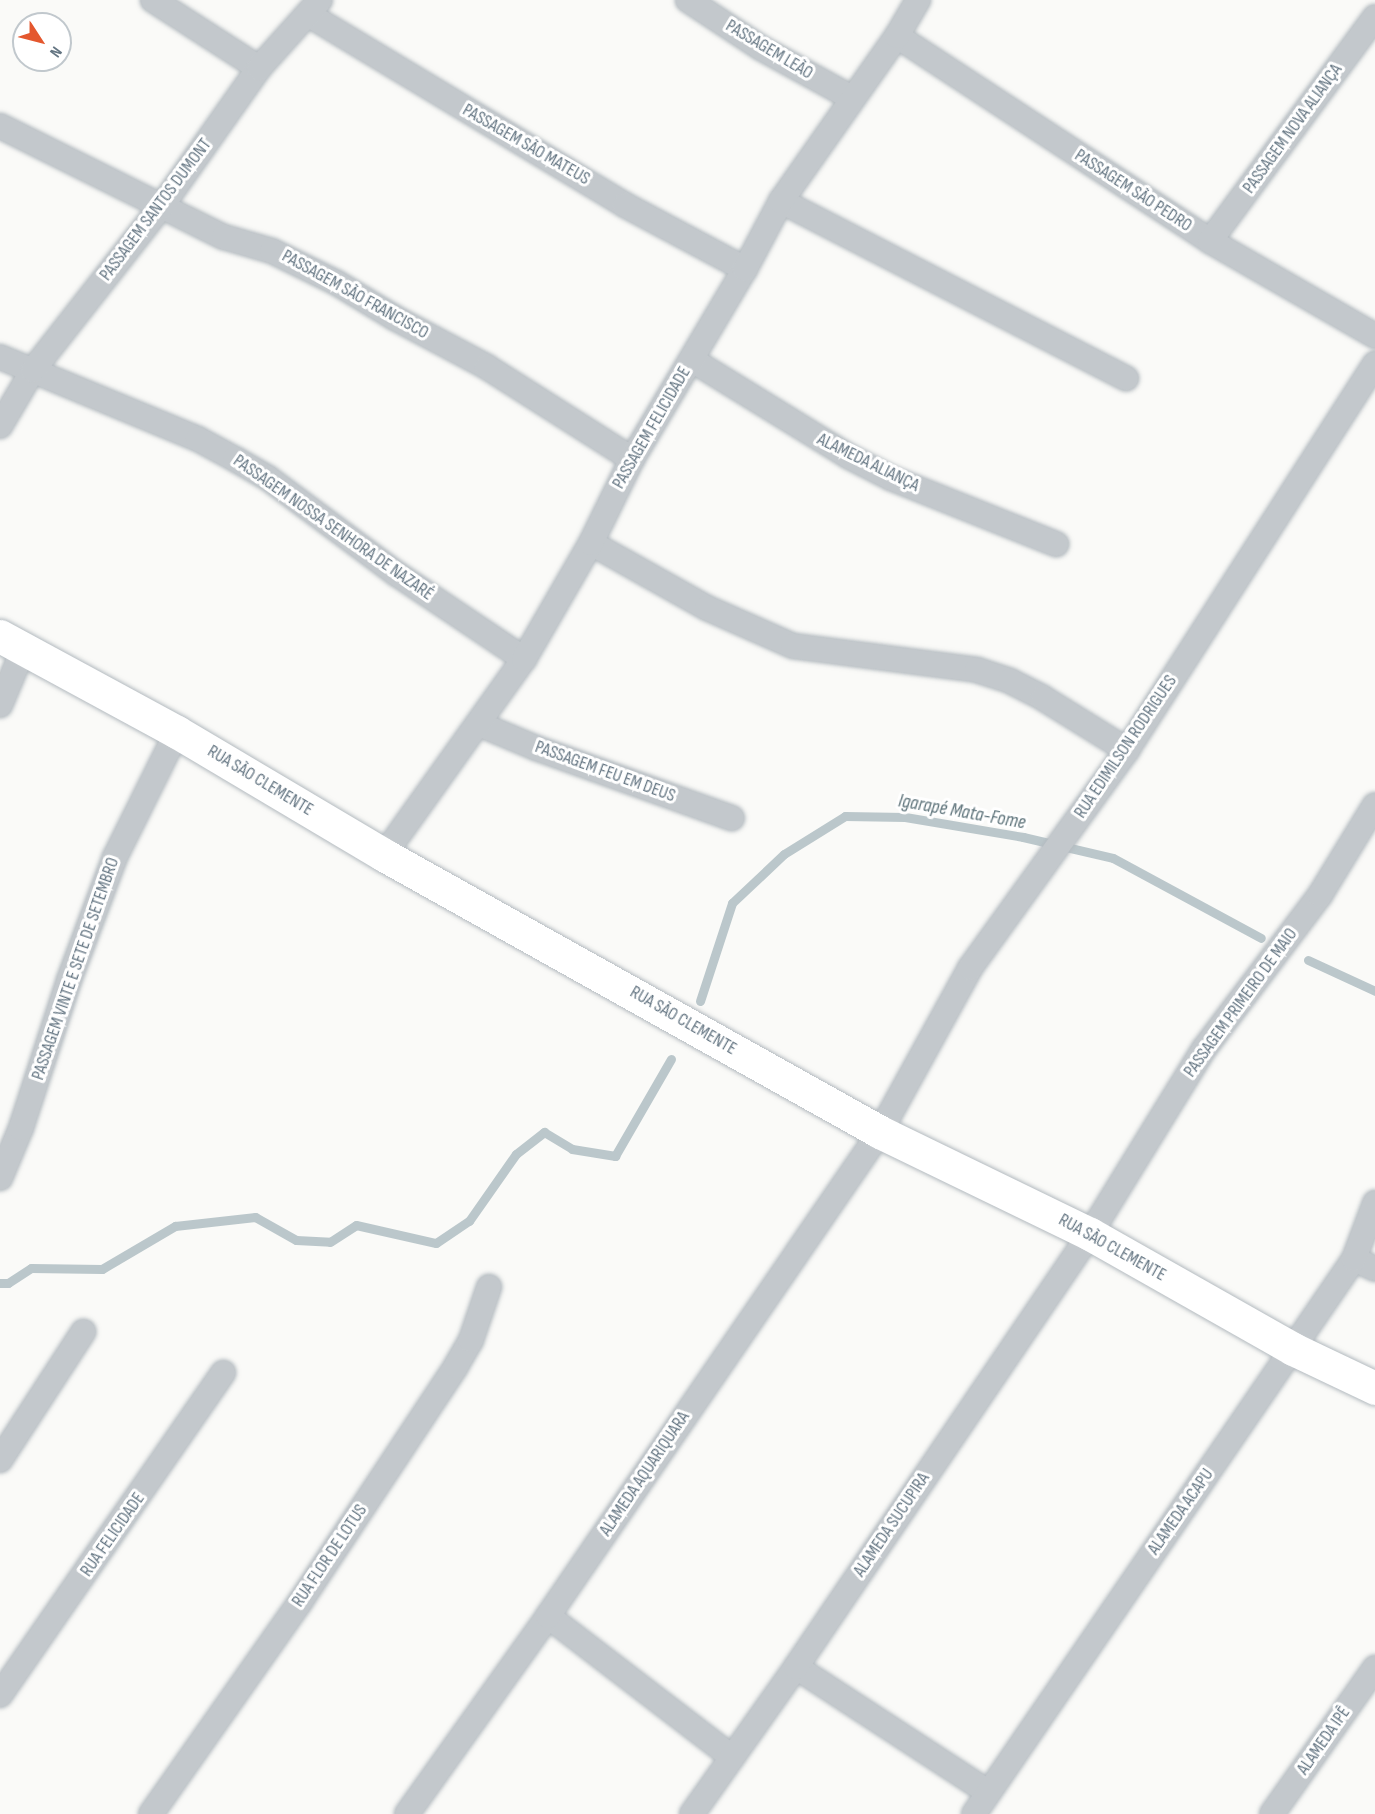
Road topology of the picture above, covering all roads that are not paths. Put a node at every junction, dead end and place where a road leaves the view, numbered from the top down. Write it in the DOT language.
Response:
graph roads {
  1 [pos="153,0"];
  2 [pos="688,0"];
  3 [pos="918,0"];
  4 [pos="314,8"];
  5 [pos="1375,17"];
  6 [pos="897,36"];
  7 [pos="259,68"];
  8 [pos="852,98"];
  9 [pos="0,126"];
  10 [pos="781,201"];
  11 [pos="161,207"];
  12 [pos="1210,241"];
  13 [pos="746,269"];
  14 [pos="1375,336"];
  15 [pos="0,357"];
  16 [pos="692,360"];
  17 [pos="1375,364"];
  18 [pos="33,370"];
  19 [pos="1126,378"];
  20 [pos="0,426"];
  21 [pos="632,459"];
  22 [pos="591,543"];
  23 [pos="1056,544"];
  24 [pos="12,642"];
  25 [pos="524,659"];
  26 [pos="0,705"];
  27 [pos="479,724"];
  28 [pos="177,732"];
  29 [pos="1126,750"];
  30 [pos="1375,805"];
  31 [pos="732,818"];
  32 [pos="384,855"];
  33 [pos="880,1132"];
  34 [pos="0,1178"];
  35 [pos="1375,1203"];
  36 [pos="1090,1234"];
  37 [pos="1365,1264"];
  38 [pos="489,1287"];
  39 [pos="83,1332"];
  40 [pos="1293,1349"];
  41 [pos="223,1373"];
  42 [pos="1375,1388"];
  43 [pos="0,1460"];
  44 [pos="548,1616"];
  45 [pos="796,1667"];
  46 [pos="1375,1668"];
  47 [pos="0,1695"];
  48 [pos="732,1757"];
  49 [pos="988,1792"];
  50 [pos="151,1814"];
  51 [pos="407,1814"];
  52 [pos="692,1814"];
  53 [pos="974,1814"];
  54 [pos="1272,1814"];
  1 -- 7 [label="street"];
  2 -- 8 [label="street, PASSAGEM LEÃO"];
  3 -- 6 [label="street, PASSAGEM FELICIDADE"];
  4 -- 7 [label="street, PASSAGEM SANTOS DUMONT"];
  4 -- 13 [label="street, PASSAGEM SÃO MATEUS"];
  5 -- 12 [label="street, PASSAGEM NOVA ALIANÇA"];
  6 -- 8 [label="street, PASSAGEM FELICIDADE"];
  6 -- 12 [label="street, PASSAGEM SÃO PEDRO"];
  7 -- 11 [label="street, PASSAGEM SANTOS DUMONT"];
  8 -- 10 [label="street, PASSAGEM FELICIDADE"];
  9 -- 11 [label="street, PASSAGEM SÃO FRANCISCO"];
  10 -- 13 [label="street, PASSAGEM FELICIDADE"];
  10 -- 19 [label="street"];
  11 -- 18 [label="street, PASSAGEM SANTOS DUMONT"];
  11 -- 21 [label="street, PASSAGEM SÃO FRANCISCO"];
  12 -- 14 [label="street, PASSAGEM SÃO PEDRO"];
  13 -- 16 [label="street, PASSAGEM FELICIDADE"];
  15 -- 18 [label="street, PASSAGEM NOSSA SENHORA DE NAZARÉ"];
  16 -- 21 [label="street, PASSAGEM FELICIDADE"];
  16 -- 23 [label="street, ALAMEDA ALIANÇA"];
  17 -- 29 [label="street, RUA EDIMILSON RODRIGUES"];
  18 -- 20 [label="street, PASSAGEM SANTOS DUMONT"];
  18 -- 25 [label="street, PASSAGEM NOSSA SENHORA DE NAZARÉ"];
  21 -- 22 [label="street, PASSAGEM FELICIDADE"];
  22 -- 25 [label="street, PASSAGEM FELICIDADE"];
  22 -- 29 [label="street"];
  24 -- 26 [label="street"];
  24 -- 28 [label="main road, RUA SÃO CLEMENTE"];
  25 -- 27 [label="street, PASSAGEM FELICIDADE"];
  27 -- 31 [label="street, PASSAGEM FEU EM DEUS"];
  27 -- 32 [label="street, PASSAGEM FELICIDADE"];
  28 -- 32 [label="main road, RUA SÃO CLEMENTE"];
  28 -- 34 [label="street, PASSAGEM VINTE E SETE DE SETEMBRO"];
  29 -- 33 [label="street, RUA EDIMILSON RODRIGUES"];
  30 -- 36 [label="street, PASSAGEM PRIMEIRO DE MAIO"];
  32 -- 33 [label="main road, RUA SÃO CLEMENTE"];
  33 -- 36 [label="main road, RUA SÃO CLEMENTE"];
  33 -- 44 [label="street, ALAMEDA AQUARIQUARA"];
  35 -- 37 [label="street, ALAMEDA ACAPU"];
  36 -- 40 [label="main road, RUA SÃO CLEMENTE"];
  36 -- 45 [label="street, ALAMEDA SUCUPIRA"];
  37 -- 40 [label="street, ALAMEDA ACAPU"];
  38 -- 50 [label="street, RUA FLOR DE LOTUS"];
  39 -- 43 [label="street"];
  40 -- 42 [label="main road, RUA SÃO CLEMENTE"];
  40 -- 49 [label="street, ALAMEDA ACAPU"];
  41 -- 47 [label="street, RUA FELICIDADE"];
  44 -- 48 [label="street"];
  44 -- 51 [label="street, ALAMEDA AQUARIQUARA"];
  45 -- 48 [label="street, ALAMEDA SUCUPIRA"];
  45 -- 49 [label="street"];
  46 -- 54 [label="street, ALAMEDA IPÊ"];
  48 -- 52 [label="street, ALAMEDA SUCUPIRA"];
  49 -- 53 [label="street, ALAMEDA ACAPU"];
}
